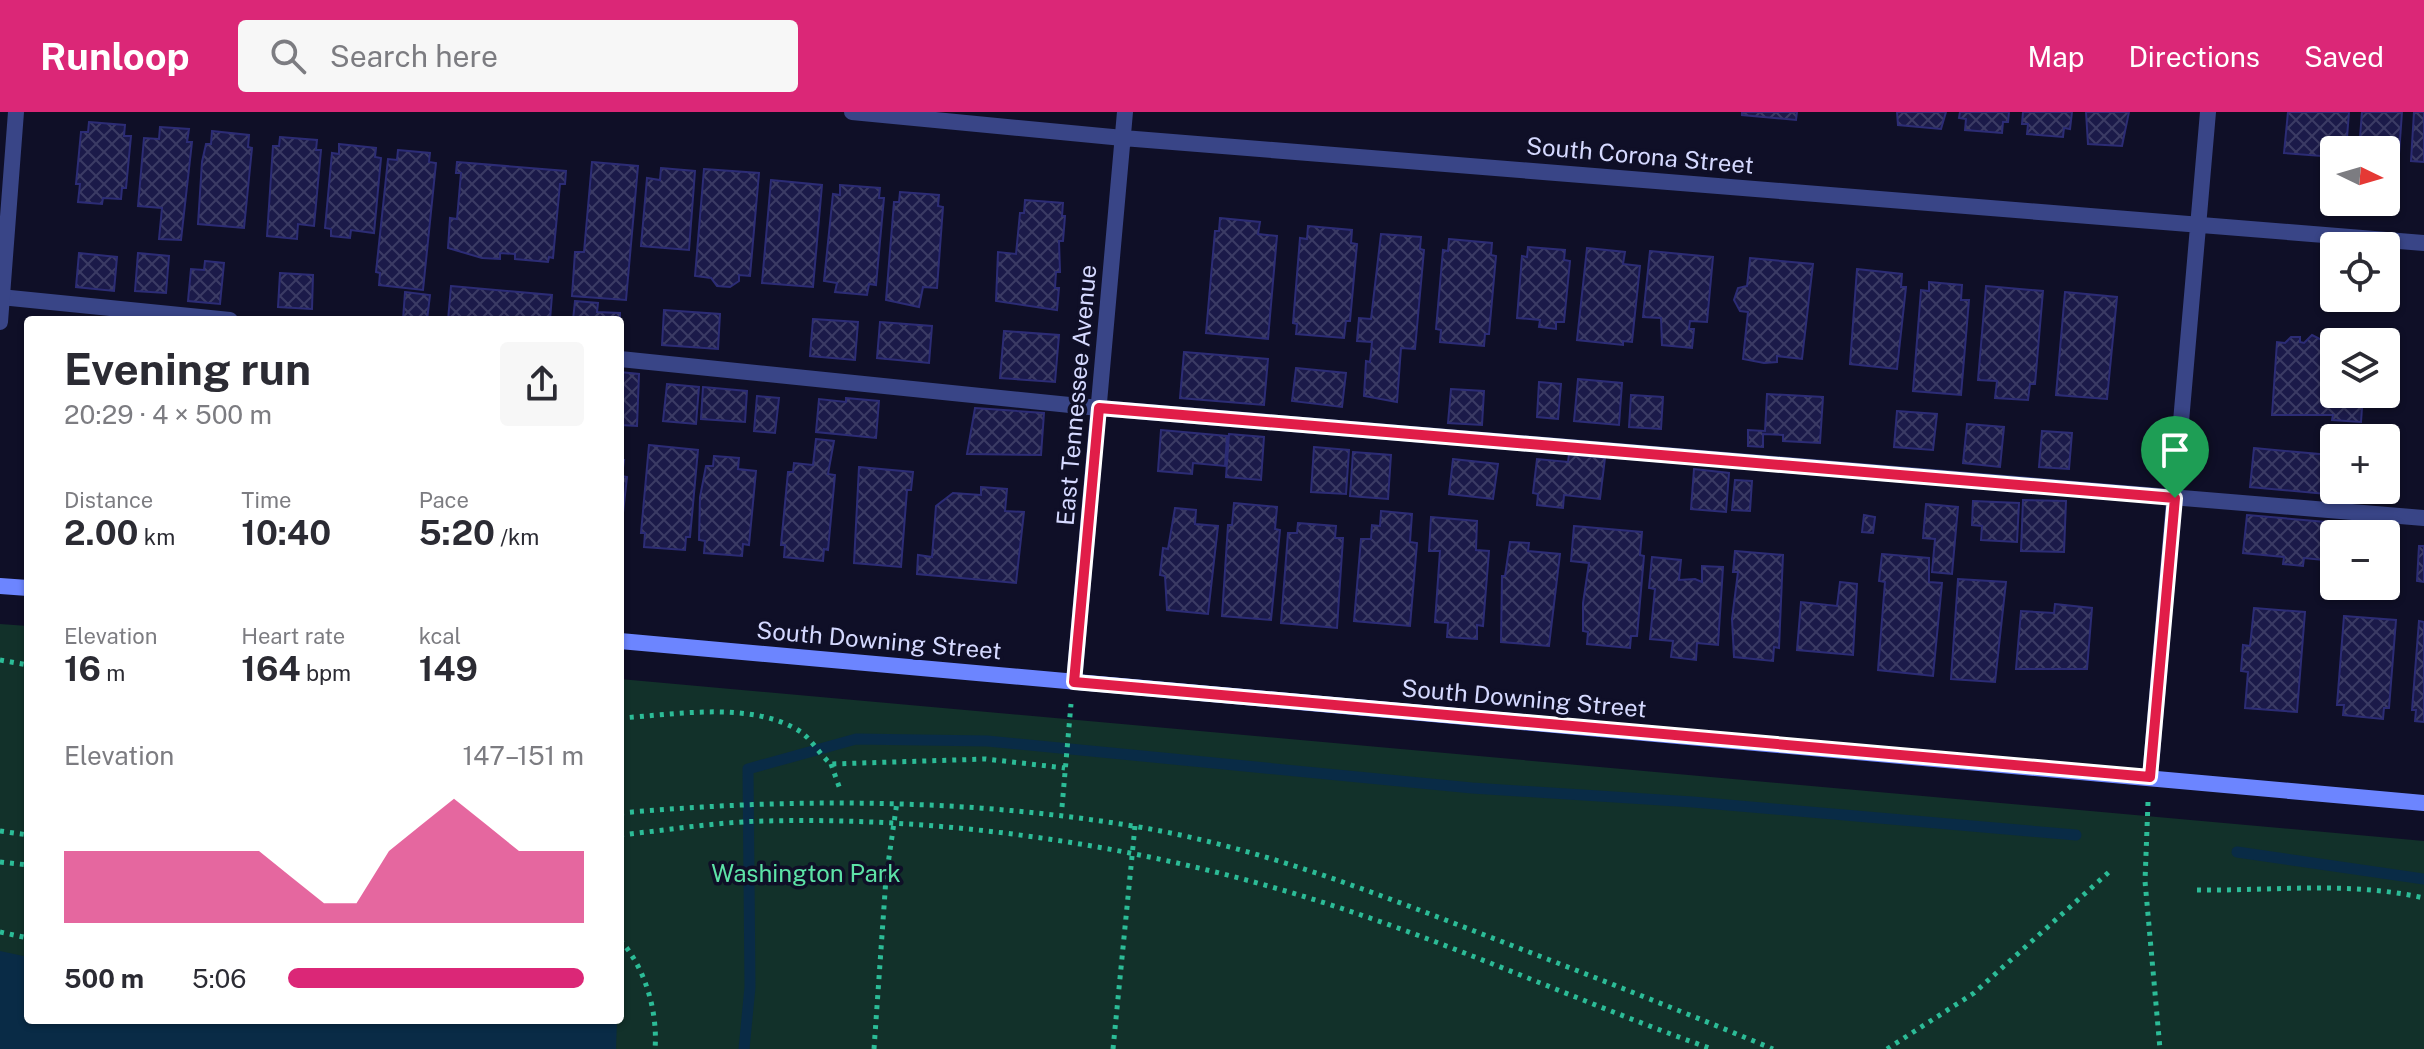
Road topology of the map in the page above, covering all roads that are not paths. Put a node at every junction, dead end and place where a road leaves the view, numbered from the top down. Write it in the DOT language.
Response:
graph roads {
  1 [pos="16,112"];
  2 [pos="852,112"];
  3 [pos="1125,112"];
  4 [pos="2208,112"];
  5 [pos="1123,138"];
  6 [pos="2197,223"];
  7 [pos="2424,243"];
  8 [pos="1,297"];
  9 [pos="190,316"];
  10 [pos="0,322"];
  11 [pos="624,359"];
  12 [pos="1099,408"];
  13 [pos="2175,498"];
  14 [pos="2424,518"];
  15 [pos="0,586"];
  16 [pos="24,588"];
  17 [pos="624,641"];
  18 [pos="1074,682"];
  19 [pos="2150,777"];
  20 [pos="2424,803"];
  1 -- 8 [label="street"];
  2 -- 5 [label="street, South Corona Street"];
  3 -- 5 [label="street, East Tennessee Avenue"];
  4 -- 6 [label="street"];
  5 -- 6 [label="street, South Corona Street"];
  5 -- 12 [label="street, East Tennessee Avenue"];
  6 -- 7 [label="street, South Corona Street"];
  6 -- 13 [label="street"];
  8 -- 9 [label="street"];
  8 -- 10 [label="street"];
  11 -- 12 [label="street"];
  12 -- 13 [label="street"];
  12 -- 18 [label="street, East Tennessee Avenue"];
  13 -- 14 [label="street"];
  13 -- 19 [label="street"];
  15 -- 16 [label="main road"];
  17 -- 18 [label="main road, South Downing Street"];
  18 -- 19 [label="main road, South Downing Street"];
  19 -- 20 [label="main road, South Downing Street"];
}
